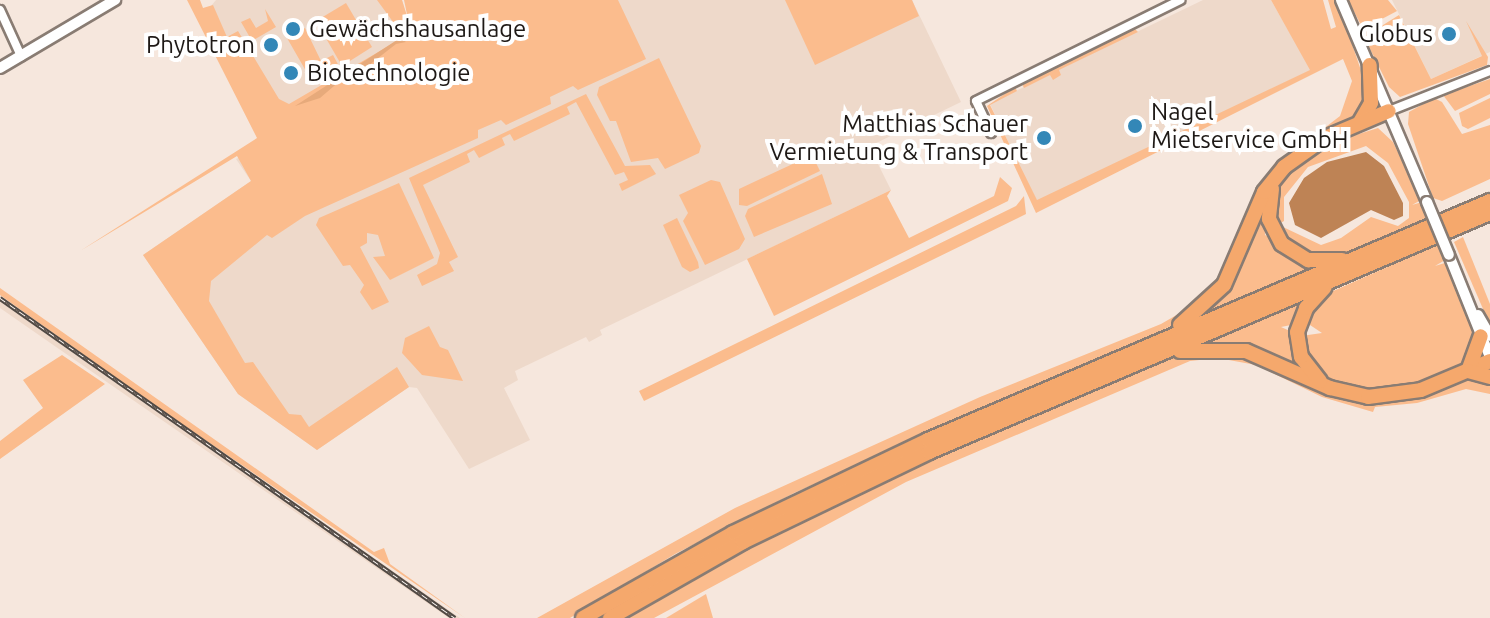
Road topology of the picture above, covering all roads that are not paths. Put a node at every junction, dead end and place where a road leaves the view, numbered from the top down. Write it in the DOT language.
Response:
graph roads {
  1 [pos="115,0"];
  2 [pos="1180,0"];
  3 [pos="1341,0"];
  4 [pos="0,10"];
  5 [pos="21,56"];
  6 [pos="1370,65"];
  7 [pos="0,68"];
  8 [pos="1490,71"];
  9 [pos="1389,111"];
  10 [pos="1360,122"];
  11 [pos="991,133"];
  12 [pos="1274,180"];
  13 [pos="1490,201"];
  14 [pos="1490,213"];
  15 [pos="1354,260"];
  16 [pos="1333,280"];
  17 [pos="1486,336"];
  18 [pos="1162,346"];
  19 [pos="1490,359"];
  20 [pos="1468,371"];
  21 [pos="1490,377"];
  22 [pos="1330,388"];
  23 [pos="583,618"];
  24 [pos="610,618"];
  1 -- 5 [label="street"];
  2 -- 11 [label="street"];
  3 -- 6 [label="street"];
  4 -- 5 [label="street"];
  5 -- 7 [label="street"];
  6 -- 9 [label="street"];
  6 -- 10 [label="highway"];
  8 -- 9 [label="street"];
  9 -- 10 [label="highway"];
  9 -- 17 [label="street, bridge"];
  10 -- 12 [label="highway"];
  12 -- 15 [label="highway"];
  12 -- 18 [label="highway"];
  13 -- 15 [label="highway"];
  14 -- 16 [label="highway"];
  15 -- 18 [label="highway"];
  16 -- 18 [label="highway"];
  16 -- 22 [label="highway"];
  17 -- 19 [label="street"];
  17 -- 20 [label="highway"];
  18 -- 22 [label="highway"];
  18 -- 23 [label="highway"];
  18 -- 24 [label="highway"];
  19 -- 20 [label="highway"];
  20 -- 21 [label="highway"];
  20 -- 22 [label="highway"];
}
